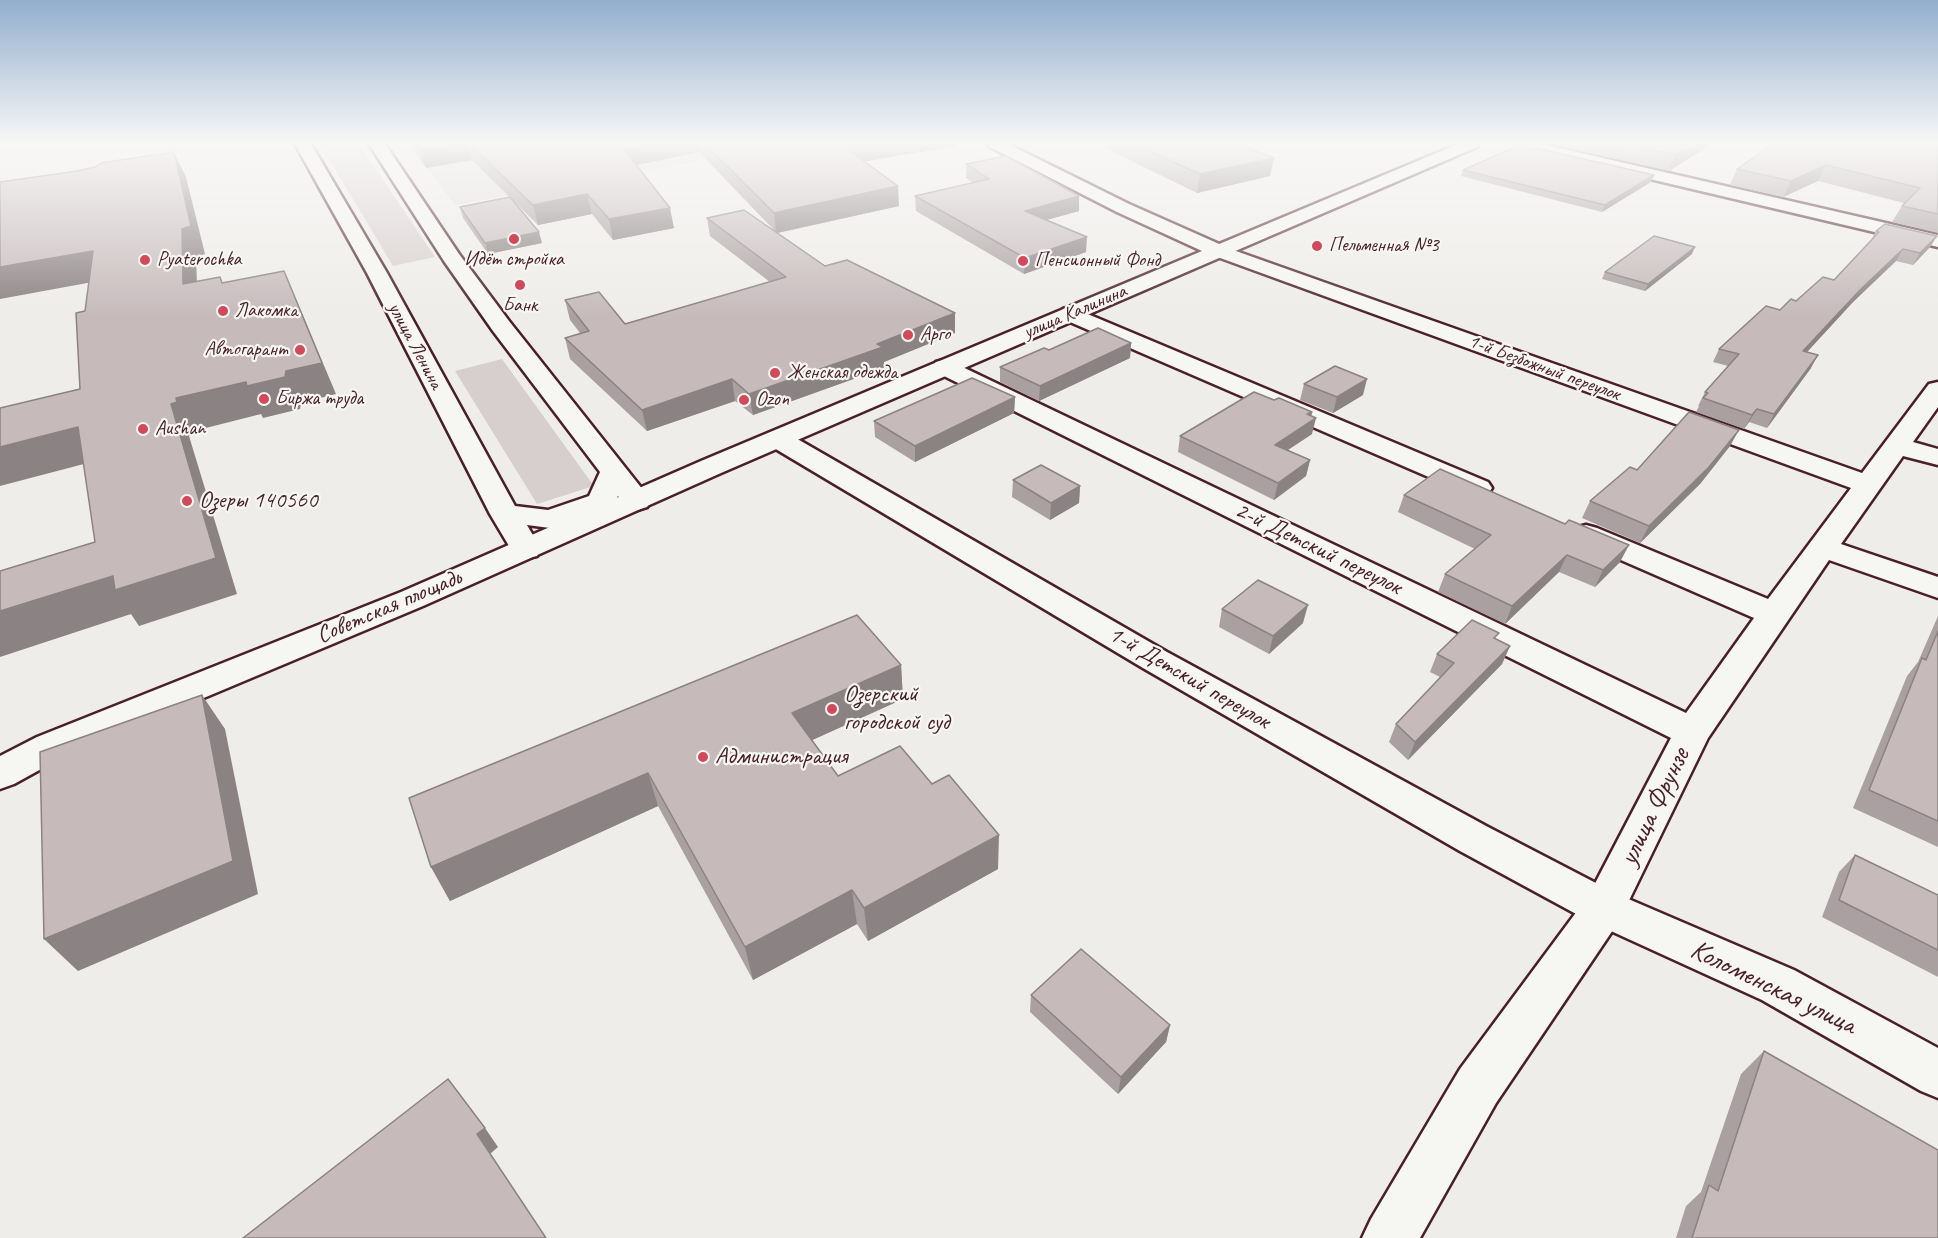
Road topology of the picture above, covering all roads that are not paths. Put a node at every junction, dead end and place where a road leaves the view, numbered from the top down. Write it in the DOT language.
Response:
graph roads {
  1 [pos="336,202"];
  2 [pos="415,202"];
  3 [pos="1111,202"];
  4 [pos="1335,202"];
  5 [pos="1770,202"];
  6 [pos="1938,241"];
  7 [pos="1219,251"];
  8 [pos="1071,314"];
  9 [pos="944,367"];
  10 [pos="1938,389"];
  11 [pos="778,439"];
  12 [pos="1897,446"];
  13 [pos="1938,458"];
  14 [pos="614,473"];
  15 [pos="1869,485"];
  16 [pos="1499,497"];
  17 [pos="637,501"];
  18 [pos="505,514"];
  19 [pos="1565,525"];
  20 [pos="1823,548"];
  21 [pos="526,549"];
  22 [pos="1938,588"];
  23 [pos="1774,614"];
  24 [pos="1692,732"];
  25 [pos="0,774"];
  26 [pos="1605,908"];
  27 [pos="1938,1074"];
  28 [pos="1390,1238"];
  1 -- 18 [label="street, улица Ленина"];
  2 -- 14 [label="street"];
  3 -- 7 [label="street, 1-й Безбожный переулок"];
  4 -- 7 [label="street, улица Калинина"];
  5 -- 6 [label="street"];
  7 -- 8 [label="street, улица Калинина"];
  7 -- 15 [label="street, 1-й Безбожный переулок"];
  8 -- 9 [label="street, улица Калинина"];
  8 -- 16 [label="street"];
  9 -- 11 [label="street, улица Калинина"];
  9 -- 24 [label="street, 2-й Детский переулок"];
  10 -- 12 [label="street, улица Фрунзе"];
  11 -- 17 [label="street, Советская площадь"];
  11 -- 26 [label="street, 1-й Детский переулок"];
  12 -- 13 [label="street"];
  12 -- 15 [label="street, улица Фрунзе"];
  14 -- 17 [label="street"];
  14 -- 18 [label="street"];
  15 -- 20 [label="street, улица Фрунзе"];
  17 -- 21 [label="street, Советская площадь"];
  18 -- 21 [label="street, улица Ленина"];
  19 -- 23 [label="street"];
  20 -- 22 [label="street"];
  20 -- 23 [label="street, улица Фрунзе"];
  21 -- 25 [label="street, Советская площадь"];
  23 -- 24 [label="street, улица Фрунзе"];
  24 -- 26 [label="street, улица Фрунзе"];
  26 -- 27 [label="street, Коломенская улица"];
  26 -- 28 [label="street, улица Фрунзе"];
}
